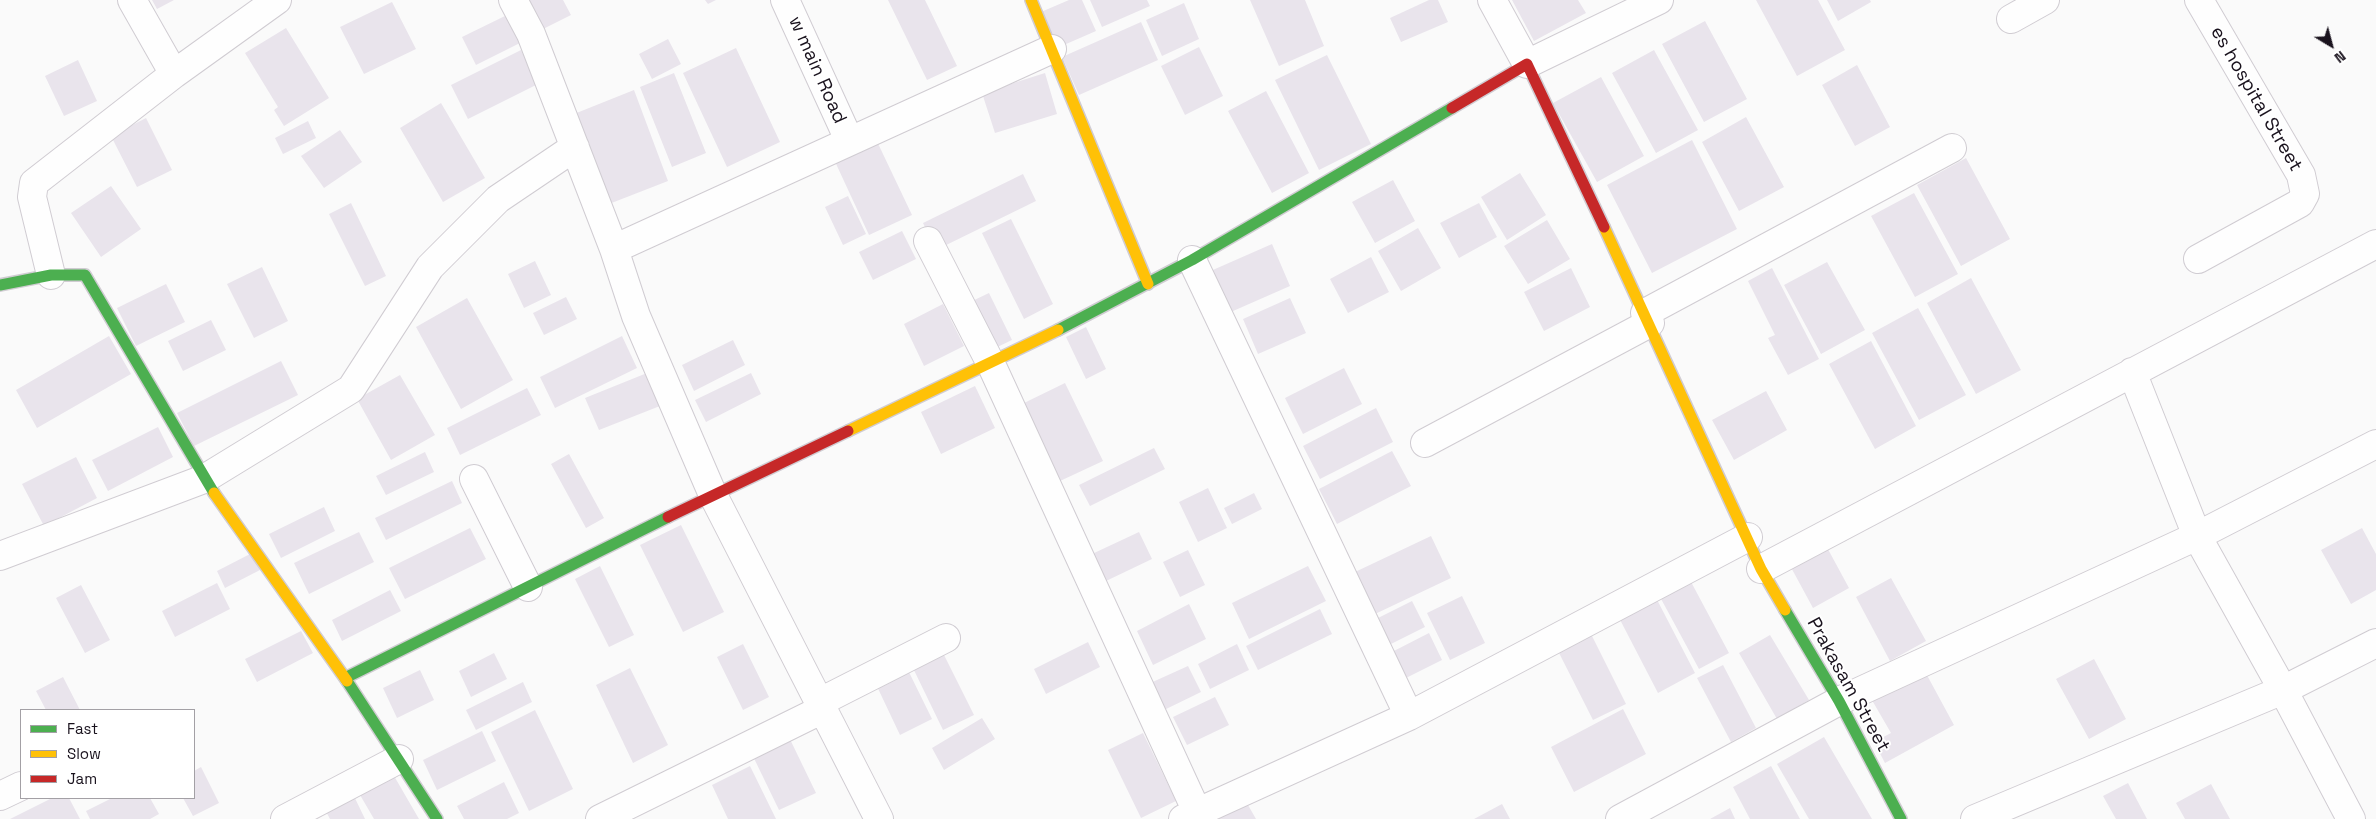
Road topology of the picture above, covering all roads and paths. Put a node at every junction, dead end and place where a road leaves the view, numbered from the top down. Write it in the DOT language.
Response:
graph roads {
  1 [pos="132,0"];
  2 [pos="276,0"];
  3 [pos="513,0"];
  4 [pos="786,0"];
  5 [pos="1031,0"];
  6 [pos="1492,0"];
  7 [pos="1659,0"];
  8 [pos="2045,0"];
  9 [pos="2199,0"];
  10 [pos="2011,19"];
  11 [pos="1052,49"];
  12 [pos="1527,64"];
  13 [pos="174,74"];
  14 [pos="849,140"];
  15 [pos="575,148"];
  16 [pos="1952,148"];
  17 [pos="928,242"];
  18 [pos="2376,244"];
  19 [pos="614,249"];
  20 [pos="1192,260"];
  21 [pos="2198,260"];
  22 [pos="51,275"];
  23 [pos="1148,284"];
  24 [pos="0,285"];
  25 [pos="1648,318"];
  26 [pos="991,364"];
  27 [pos="2132,372"];
  28 [pos="1425,443"];
  29 [pos="2376,444"];
  30 [pos="204,478"];
  31 [pos="474,479"];
  32 [pos="714,495"];
  33 [pos="2197,536"];
  34 [pos="1748,537"];
  35 [pos="0,556"];
  36 [pos="1761,568"];
  37 [pos="528,587"];
  38 [pos="946,638"];
  39 [pos="2376,643"];
  40 [pos="345,678"];
  41 [pos="2283,690"];
  42 [pos="1839,701"];
  43 [pos="821,706"];
  44 [pos="1409,716"];
  45 [pos="399,760"];
  46 [pos="20,786"];
  47 [pos="0,796"];
  48 [pos="1190,815"];
  49 [pos="285,819"];
  50 [pos="437,819"];
  51 [pos="600,819"];
  52 [pos="879,819"];
  53 [pos="1620,819"];
  54 [pos="1901,819"];
  55 [pos="1976,819"];
  56 [pos="2350,819"];
  1 -- 13 [label="street"];
  2 -- 13 [label="street"];
  3 -- 15 [label="street"];
  4 -- 14 [label="street, w main Road"];
  5 -- 11 [label="street"];
  6 -- 12 [label="street"];
  7 -- 12 [label="street"];
  8 -- 10 [label="street"];
  9 -- 21 [label="street, es hospital Street"];
  11 -- 14 [label="street"];
  11 -- 23 [label="street"];
  12 -- 20 [label="street"];
  12 -- 25 [label="street, Prakasam Street"];
  13 -- 22 [label="street"];
  14 -- 19 [label="street"];
  15 -- 19 [label="street"];
  15 -- 30 [label="street"];
  16 -- 25 [label="street"];
  17 -- 26 [label="street"];
  18 -- 27 [label="street"];
  19 -- 32 [label="street"];
  20 -- 23 [label="street"];
  20 -- 44 [label="street"];
  22 -- 24 [label="street"];
  22 -- 30 [label="street"];
  23 -- 26 [label="street"];
  25 -- 28 [label="street"];
  25 -- 34 [label="street, Prakasam Street"];
  26 -- 32 [label="street"];
  26 -- 48 [label="street"];
  27 -- 33 [label="street"];
  27 -- 36 [label="street"];
  29 -- 33 [label="street"];
  30 -- 35 [label="street"];
  30 -- 40 [label="street"];
  31 -- 37 [label="street"];
  32 -- 37 [label="street"];
  32 -- 43 [label="street"];
  33 -- 41 [label="street"];
  33 -- 42 [label="street"];
  34 -- 36 [label="street, Prakasam Street"];
  34 -- 44 [label="street"];
  36 -- 42 [label="street, Prakasam Street"];
  37 -- 40 [label="street"];
  38 -- 43 [label="street"];
  39 -- 41 [label="street"];
  40 -- 45 [label="street"];
  41 -- 55 [label="street"];
  41 -- 56 [label="street"];
  42 -- 53 [label="street"];
  42 -- 54 [label="street, Prakasam Street"];
  43 -- 51 [label="street"];
  43 -- 52 [label="street"];
  44 -- 48 [label="street"];
  45 -- 49 [label="street"];
  45 -- 50 [label="street"];
  46 -- 47 [label="street"];
}
